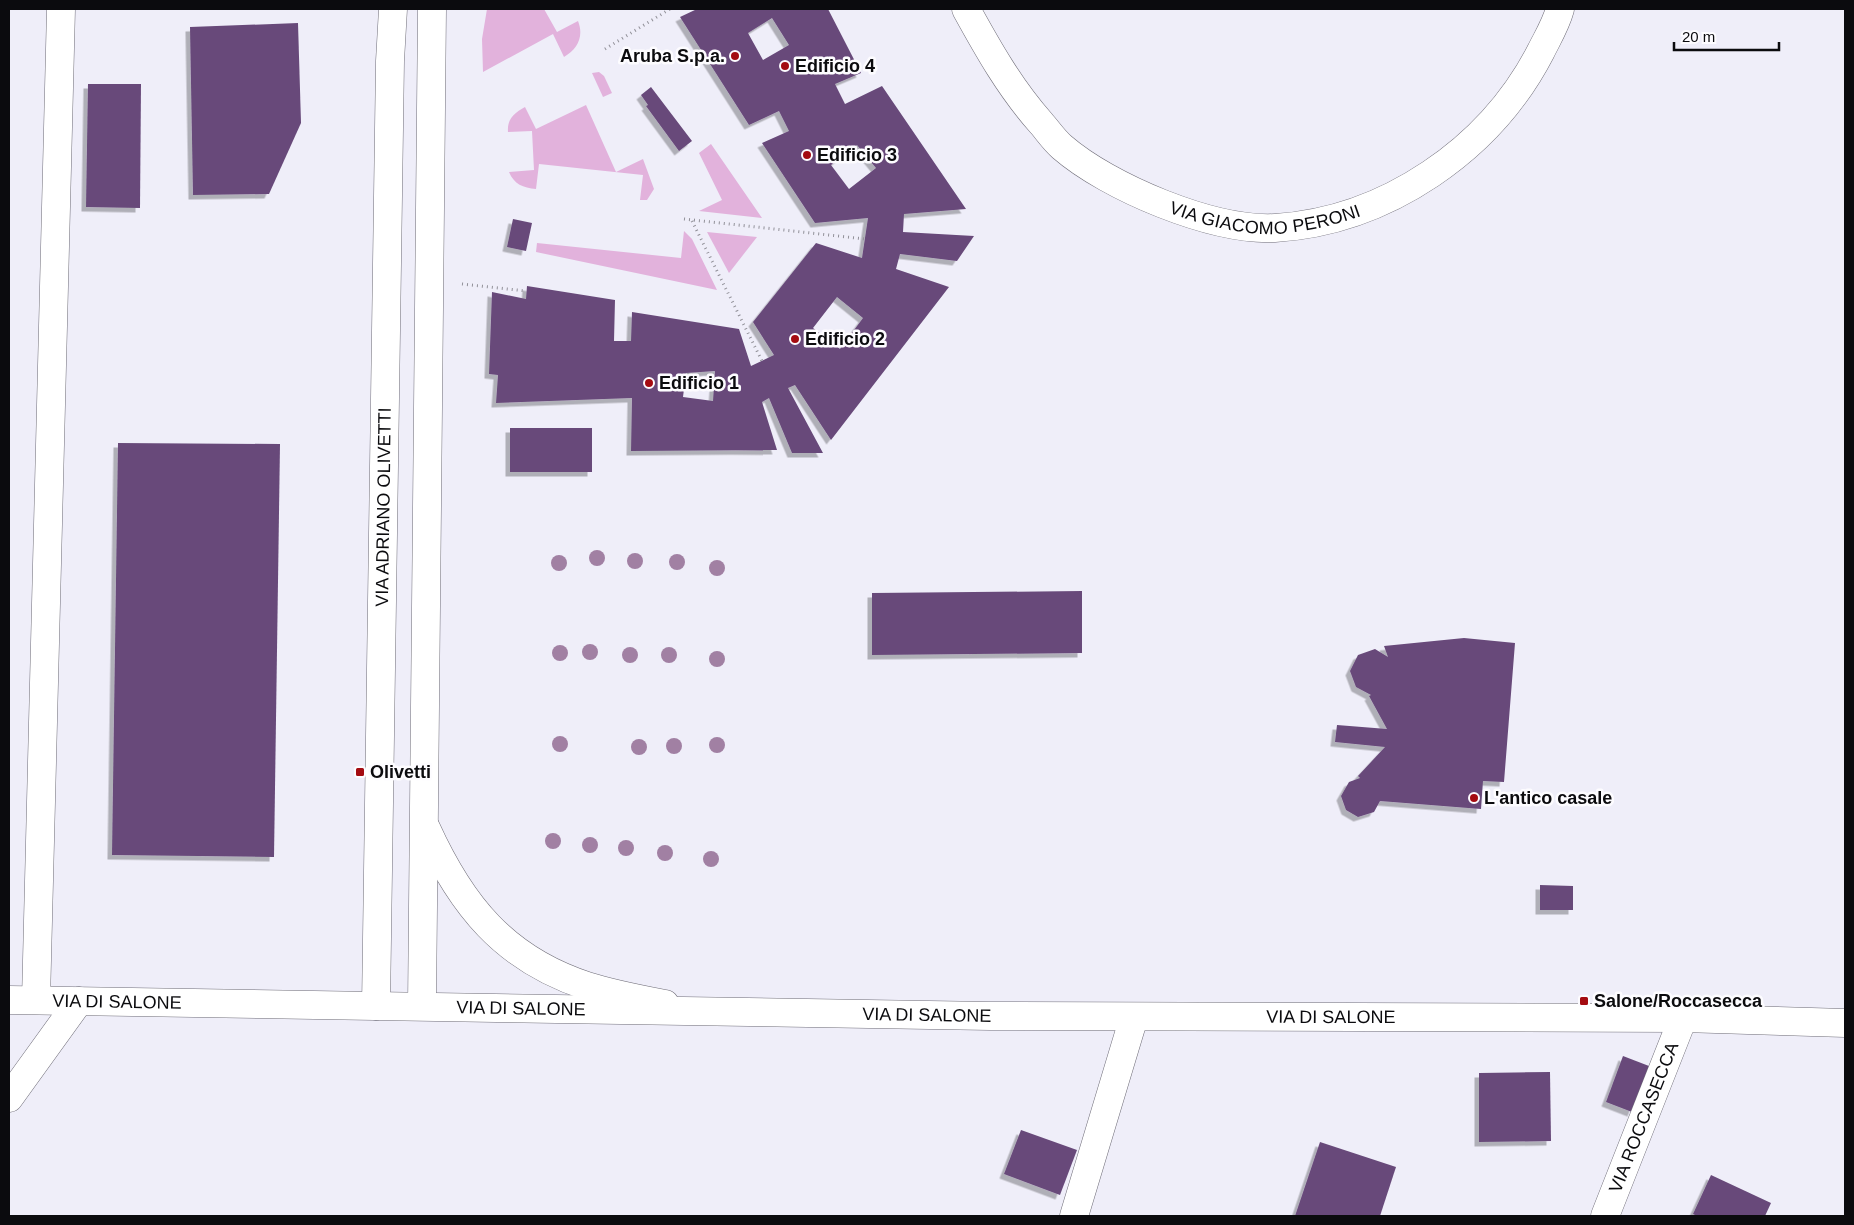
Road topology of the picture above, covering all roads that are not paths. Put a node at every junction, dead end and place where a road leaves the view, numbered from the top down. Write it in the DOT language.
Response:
graph roads {
  1 [pos="61,9"];
  2 [pos="394,9"];
  3 [pos="432,9"];
  4 [pos="966,9"];
  5 [pos="1560,9"];
  6 [pos="423,822"];
  7 [pos="9,1000"];
  8 [pos="36,1000"];
  9 [pos="79,1001"];
  10 [pos="376,1006"];
  11 [pos="422,1006"];
  12 [pos="701,1013"];
  13 [pos="1134,1017"];
  14 [pos="1683,1018"];
  15 [pos="1845,1022"];
  16 [pos="9,1098"];
  17 [pos="1074,1216"];
  18 [pos="1604,1216"];
  1 -- 8 [label="street"];
  2 -- 10 [label="street, VIA ADRIANO OLIVETTI"];
  3 -- 6 [label="street"];
  4 -- 5 [label="street, VIA GIACOMO PERONI"];
  6 -- 11 [label="street"];
  6 -- 12 [label="street"];
  7 -- 8 [label="street, VIA DI SALONE"];
  8 -- 9 [label="street, VIA DI SALONE"];
  9 -- 10 [label="street, VIA DI SALONE"];
  9 -- 16 [label="street"];
  10 -- 11 [label="street, VIA DI SALONE"];
  11 -- 12 [label="street, VIA DI SALONE"];
  12 -- 13 [label="street, VIA DI SALONE"];
  13 -- 14 [label="street, VIA DI SALONE"];
  13 -- 17 [label="street"];
  14 -- 15 [label="street, VIA DI SALONE"];
  14 -- 18 [label="street, VIA ROCCASECCA"];
}
